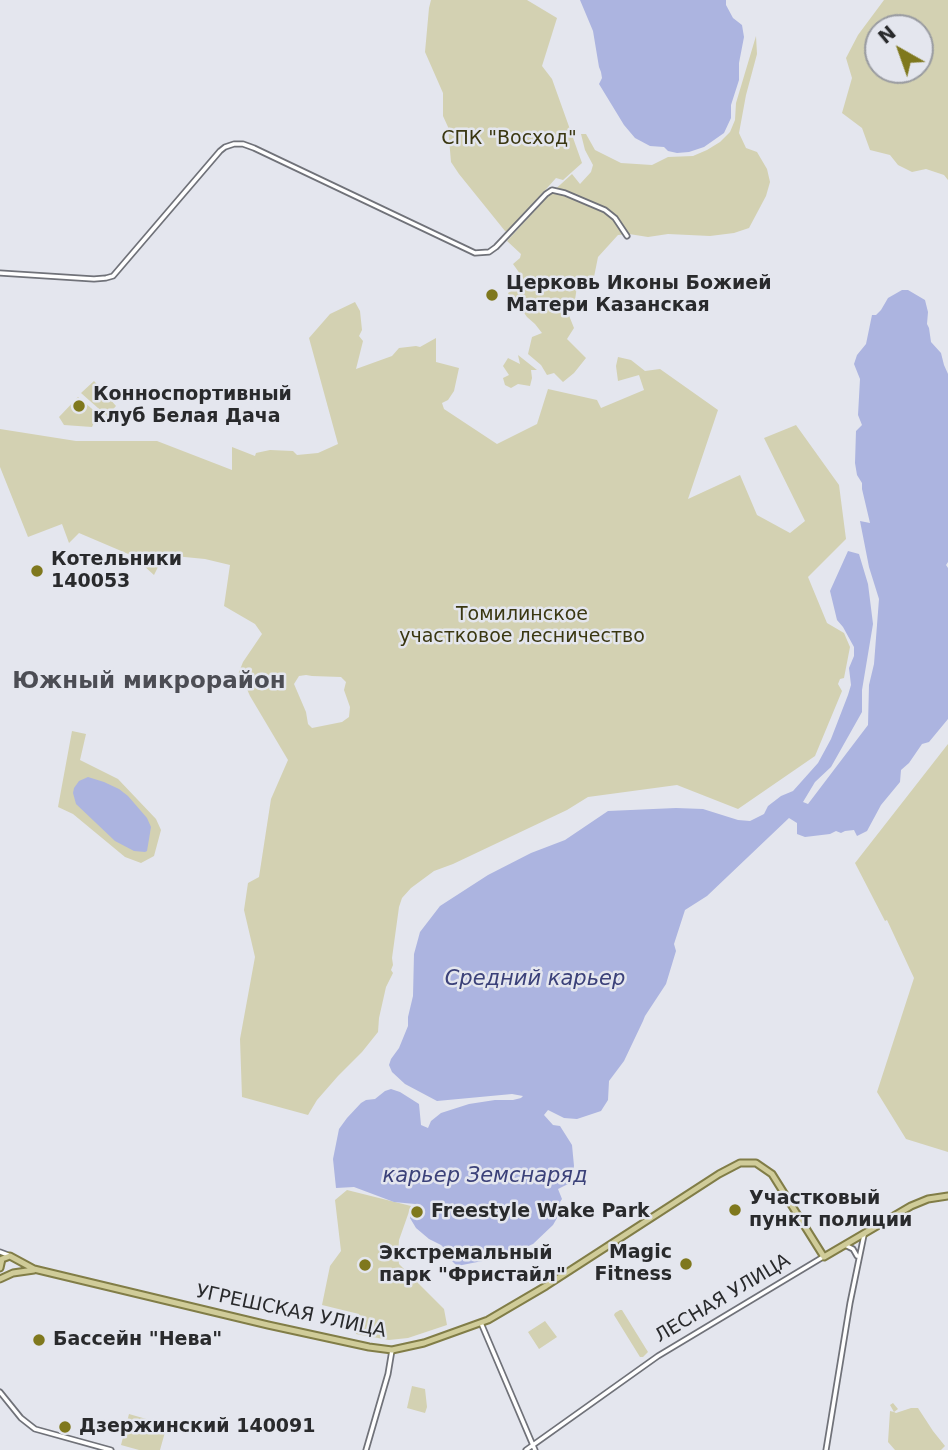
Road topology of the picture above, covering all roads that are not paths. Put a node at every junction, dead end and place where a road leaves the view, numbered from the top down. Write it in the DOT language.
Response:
graph roads {
  1 [pos="627,236"];
  2 [pos="0,274"];
  3 [pos="948,1196"];
  4 [pos="864,1233"];
  5 [pos="845,1245"];
  6 [pos="0,1252"];
  7 [pos="10,1256"];
  8 [pos="824,1257"];
  9 [pos="858,1258"];
  10 [pos="16,1260"];
  11 [pos="0,1266"];
  12 [pos="34,1269"];
  13 [pos="12,1273"];
  14 [pos="0,1279"];
  15 [pos="481,1323"];
  16 [pos="392,1350"];
  17 [pos="0,1392"];
  18 [pos="534,1447"];
  19 [pos="111,1450"];
  20 [pos="366,1450"];
  21 [pos="526,1450"];
  22 [pos="826,1450"];
  1 -- 2 [label="street"];
  3 -- 4 [label="main road, ЛЕСНАЯ УЛИЦА"];
  4 -- 5 [label="main road, ЛЕСНАЯ УЛИЦА"];
  4 -- 9 [label="street"];
  5 -- 8 [label="main road, ЛЕСНАЯ УЛИЦА"];
  5 -- 9 [label="street"];
  6 -- 7 [label="street"];
  7 -- 10 [label="main road, УГРЕШСКАЯ УЛИЦА"];
  7 -- 11 [label="main road"];
  8 -- 15 [label="main road, УГРЕШСКАЯ УЛИЦА"];
  8 -- 18 [label="street, ЛЕСНАЯ УЛИЦА"];
  9 -- 22 [label="street"];
  10 -- 12 [label="main road, УГРЕШСКАЯ УЛИЦА"];
  10 -- 13 [label="street"];
  11 -- 13 [label="street"];
  12 -- 13 [label="main road, УГРЕШСКАЯ УЛИЦА"];
  12 -- 16 [label="main road, УГРЕШСКАЯ УЛИЦА"];
  13 -- 14 [label="main road, УГРЕШСКАЯ УЛИЦА"];
  15 -- 16 [label="main road, УГРЕШСКАЯ УЛИЦА"];
  15 -- 18 [label="street"];
  16 -- 20 [label="street"];
  17 -- 19 [label="street"];
  18 -- 21 [label="street, ЛЕСНАЯ УЛИЦА"];
}
